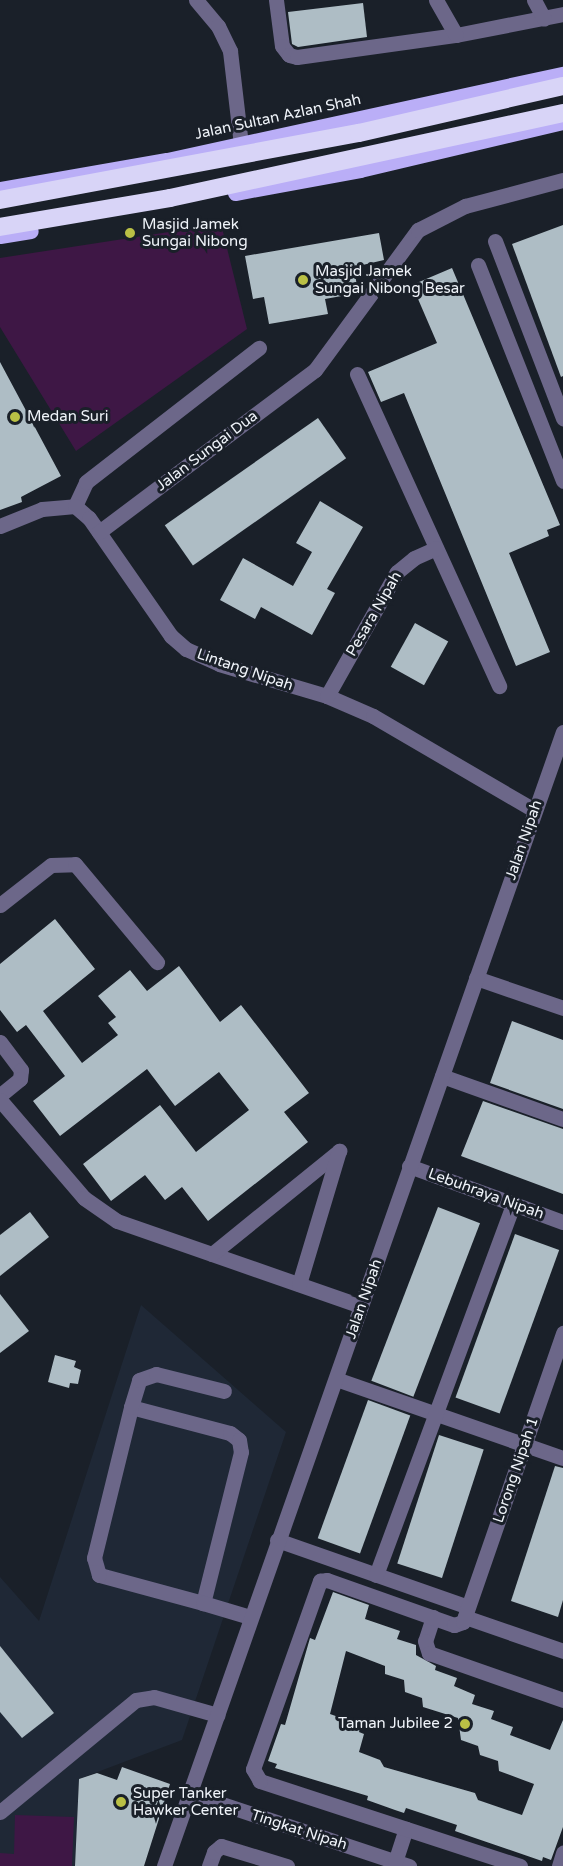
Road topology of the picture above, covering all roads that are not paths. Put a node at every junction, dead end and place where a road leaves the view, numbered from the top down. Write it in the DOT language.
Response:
graph roads {
  1 [pos="196,0"];
  2 [pos="276,0"];
  3 [pos="436,0"];
  4 [pos="534,0"];
  5 [pos="563,14"];
  6 [pos="544,19"];
  7 [pos="456,35"];
  8 [pos="563,74"];
  9 [pos="563,86"];
  10 [pos="563,113"];
  11 [pos="563,122"];
  12 [pos="241,144"];
  13 [pos="563,180"];
  14 [pos="0,189"];
  15 [pos="0,200"];
  16 [pos="0,227"];
  17 [pos="0,236"];
  18 [pos="495,241"];
  19 [pos="478,265"];
  20 [pos="259,348"];
  21 [pos="357,374"];
  22 [pos="563,418"];
  23 [pos="563,481"];
  24 [pos="75,506"];
  25 [pos="0,526"];
  26 [pos="99,532"];
  27 [pos="436,549"];
  28 [pos="499,686"];
  29 [pos="327,696"];
  30 [pos="563,732"];
  31 [pos="534,810"];
  32 [pos="0,905"];
  33 [pos="157,962"];
  34 [pos="477,978"];
  35 [pos="563,1008"];
  36 [pos="0,1042"];
  37 [pos="442,1076"];
  38 [pos="0,1095"];
  39 [pos="0,1100"];
  40 [pos="563,1119"];
  41 [pos="410,1166"];
  42 [pos="513,1204"];
  43 [pos="563,1222"];
  44 [pos="212,1254"];
  45 [pos="299,1284"];
  46 [pos="361,1306"];
  47 [pos="563,1332"];
  48 [pos="336,1378"];
  49 [pos="224,1391"];
  50 [pos="131,1407"];
  51 [pos="436,1413"];
  52 [pos="524,1444"];
  53 [pos="563,1458"];
  54 [pos="278,1540"];
  55 [pos="376,1575"];
  56 [pos="203,1603"];
  57 [pos="466,1612"];
  58 [pos="250,1617"];
  59 [pos="433,1617"];
  60 [pos="562,1646"];
  61 [pos="563,1700"];
  62 [pos="217,1715"];
  63 [pos="189,1793"];
  64 [pos="0,1812"];
  65 [pos="406,1829"];
  66 [pos="563,1853"];
  67 [pos="402,1864"];
  68 [pos="164,1866"];
  69 [pos="209,1866"];
  70 [pos="287,1866"];
  71 [pos="520,1866"];
  72 [pos="559,1866"];
  1 -- 12 [label="street"];
  2 -- 7 [label="street"];
  3 -- 7 [label="street"];
  4 -- 6 [label="street"];
  5 -- 6 [label="street"];
  6 -- 7 [label="street"];
  8 -- 12 [label="main road, Jalan Sultan Azlan Shah"];
  9 -- 15 [label="highway, Jalan Sultan Azlan Shah"];
  10 -- 16 [label="highway"];
  11 -- 17 [label="main road"];
  12 -- 14 [label="main road, Jalan Sultan Azlan Shah"];
  13 -- 26 [label="street, Jalan Sungai Dua"];
  18 -- 22 [label="street"];
  19 -- 23 [label="street"];
  20 -- 24 [label="street"];
  21 -- 27 [label="street"];
  24 -- 25 [label="street"];
  24 -- 26 [label="street, Lintang Nipah"];
  26 -- 29 [label="street, Lintang Nipah"];
  27 -- 28 [label="street"];
  27 -- 29 [label="street, Pesara Nipah"];
  29 -- 31 [label="street, Lintang Nipah"];
  30 -- 31 [label="street, Jalan Nipah"];
  31 -- 34 [label="street, Jalan Nipah"];
  32 -- 33 [label="street"];
  34 -- 35 [label="street"];
  34 -- 37 [label="street, Jalan Nipah"];
  36 -- 38 [label="street"];
  37 -- 40 [label="street"];
  37 -- 41 [label="street, Jalan Nipah"];
  39 -- 44 [label="street"];
  41 -- 42 [label="street, Lebuhraya Nipah"];
  41 -- 46 [label="street, Jalan Nipah"];
  42 -- 43 [label="street, Lebuhraya Nipah"];
  42 -- 51 [label="street"];
  44 -- 45 [label="street"];
  44 -- 45 [label="street"];
  45 -- 46 [label="street"];
  46 -- 48 [label="street, Jalan Nipah"];
  47 -- 52 [label="street, Lorong Nipah 1"];
  48 -- 51 [label="street"];
  48 -- 54 [label="street, Jalan Nipah"];
  49 -- 50 [label="street"];
  50 -- 56 [label="street"];
  50 -- 56 [label="street"];
  51 -- 52 [label="street"];
  51 -- 55 [label="street"];
  52 -- 53 [label="street"];
  52 -- 57 [label="street, Lorong Nipah 1"];
  54 -- 55 [label="street"];
  54 -- 58 [label="street, Jalan Nipah"];
  55 -- 57 [label="street"];
  56 -- 58 [label="street"];
  57 -- 59 [label="street"];
  57 -- 60 [label="street"];
  58 -- 62 [label="street, Jalan Nipah"];
  59 -- 61 [label="street"];
  59 -- 65 [label="street"];
  62 -- 63 [label="street, Jalan Nipah"];
  62 -- 64 [label="street"];
  63 -- 67 [label="street, Tingkat Nipah"];
  63 -- 68 [label="street, Jalan Nipah"];
  65 -- 67 [label="street"];
  65 -- 71 [label="street"];
  66 -- 72 [label="street"];
  69 -- 70 [label="street"];
}
